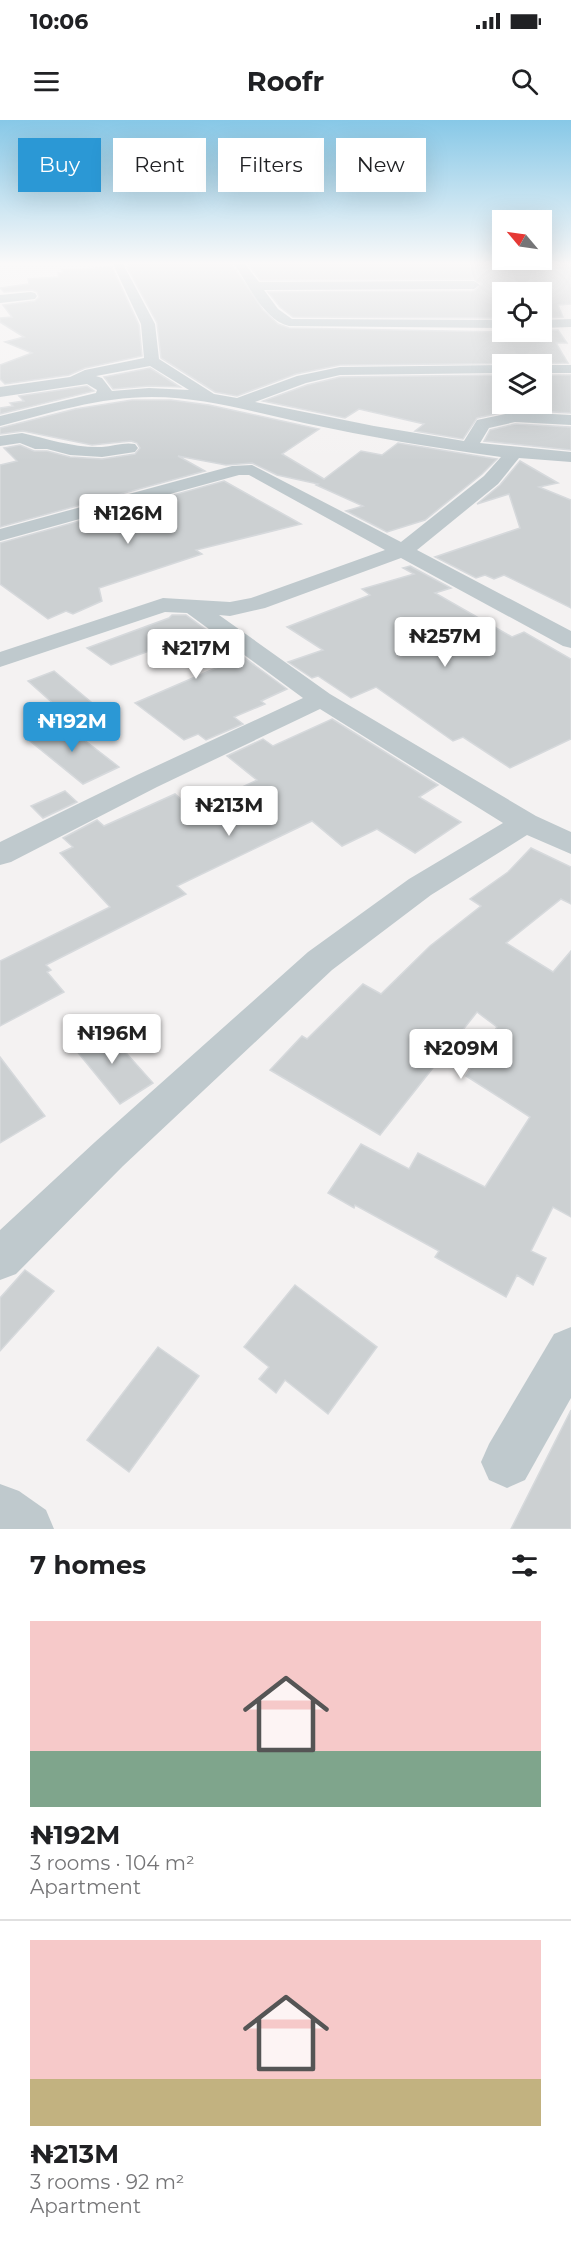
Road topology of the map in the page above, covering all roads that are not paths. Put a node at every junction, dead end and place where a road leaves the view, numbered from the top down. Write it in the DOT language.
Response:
graph roads {
  1 [pos="150,330"];
  2 [pos="152,361"];
  3 [pos="492,369"];
  4 [pos="552,369"];
  5 [pos="571,369"];
  6 [pos="73,381"];
  7 [pos="0,392"];
  8 [pos="211,397"];
  9 [pos="102,398"];
  10 [pos="237,404"];
  11 [pos="571,420"];
  12 [pos="0,422"];
  13 [pos="0,441"];
  14 [pos="129,448"];
  15 [pos="468,448"];
  16 [pos="513,454"];
  17 [pos="571,457"];
  18 [pos="0,535"];
  19 [pos="404,550"];
  20 [pos="192,606"];
  21 [pos="571,641"];
  22 [pos="0,660"];
  23 [pos="321,699"];
  24 [pos="525,823"];
  25 [pos="571,844"];
  26 [pos="0,855"];
  27 [pos="0,1258"];
  28 [pos="571,1351"];
  29 [pos="507,1462"];
  30 [pos="0,1510"];
  31 [pos="27,1529"];
  1 -- 2 [label="street"];
  2 -- 6 [label="street"];
  2 -- 8 [label="street"];
  3 -- 10 [label="street"];
  4 -- 5 [label="street"];
  6 -- 7 [label="street"];
  6 -- 9 [label="street"];
  8 -- 9 [label="street"];
  8 -- 10 [label="street"];
  9 -- 12 [label="street"];
  10 -- 15 [label="street"];
  11 -- 15 [label="street"];
  13 -- 14 [label="street"];
  15 -- 16 [label="street"];
  16 -- 17 [label="street"];
  16 -- 19 [label="street"];
  18 -- 19 [label="street"];
  19 -- 20 [label="street"];
  19 -- 21 [label="street"];
  20 -- 22 [label="street"];
  20 -- 23 [label="street"];
  23 -- 24 [label="street"];
  23 -- 26 [label="street"];
  24 -- 25 [label="street"];
  24 -- 27 [label="street"];
  28 -- 29 [label="street"];
  30 -- 31 [label="street"];
}
